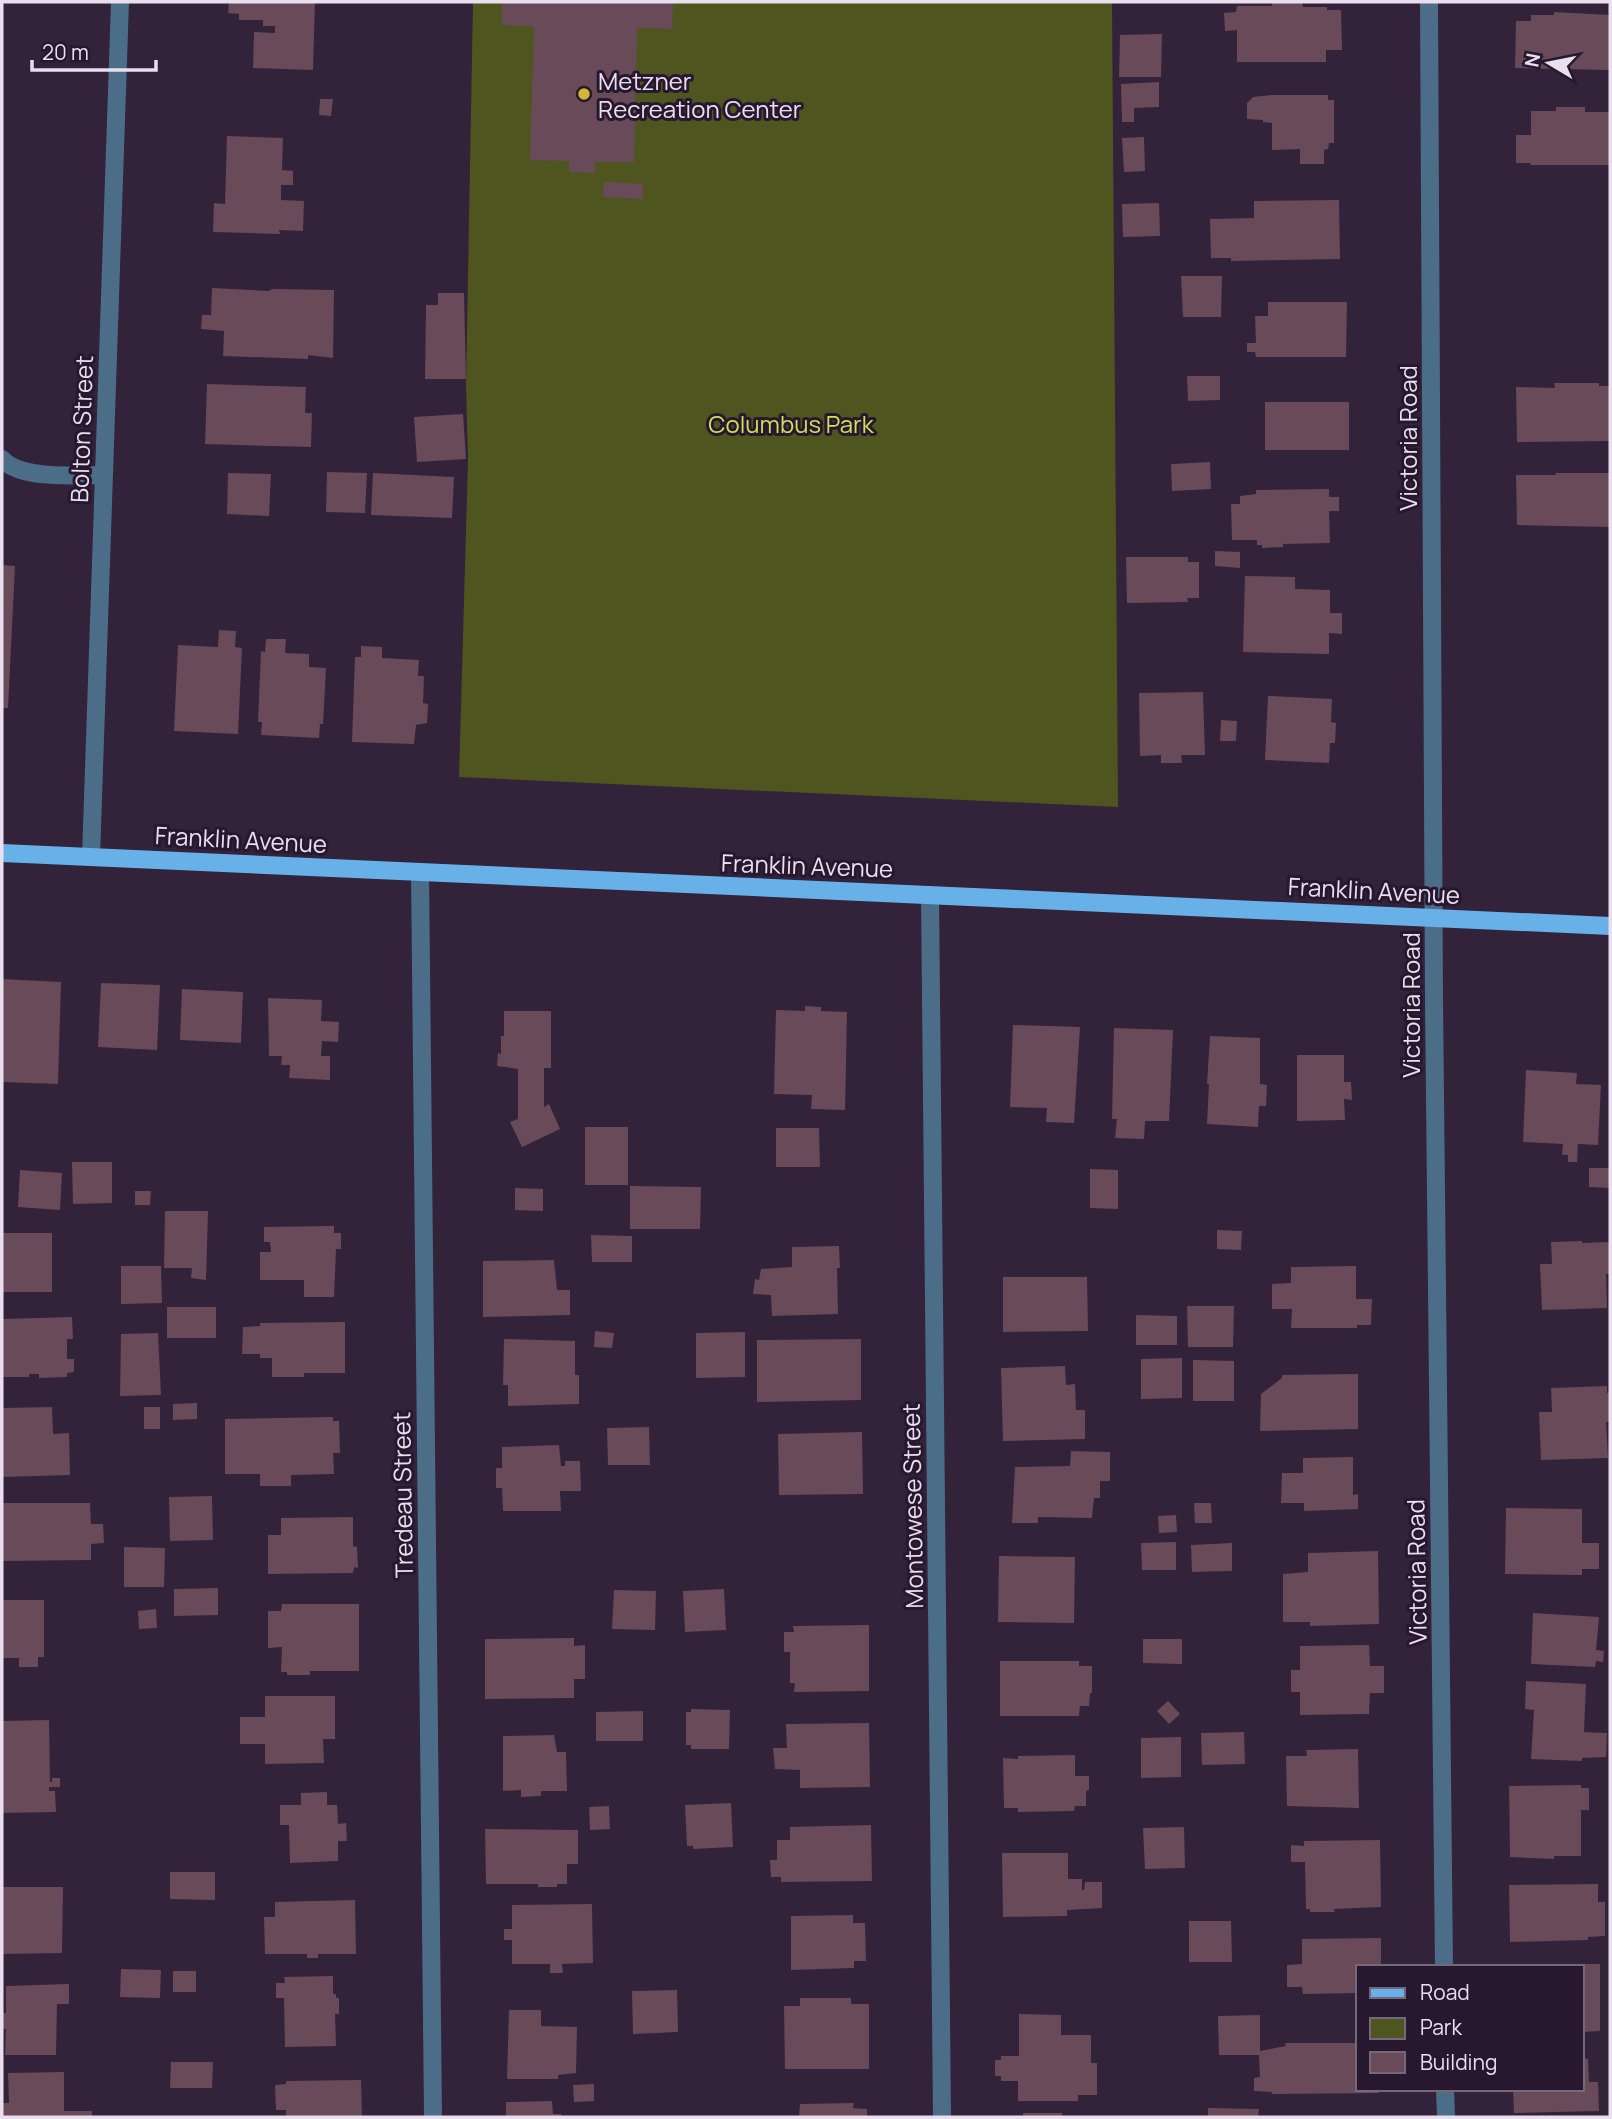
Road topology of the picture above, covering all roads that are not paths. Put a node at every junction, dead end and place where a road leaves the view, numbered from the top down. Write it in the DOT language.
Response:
graph roads {
  1 [pos="120,2"];
  2 [pos="1429,2"];
  3 [pos="2,459"];
  4 [pos="104,475"];
  5 [pos="2,853"];
  6 [pos="90,857"];
  7 [pos="420,872"];
  8 [pos="930,895"];
  9 [pos="1433,918"];
  10 [pos="1610,926"];
  11 [pos="1444,1965"];
  12 [pos="1446,2091"];
  13 [pos="433,2117"];
  14 [pos="942,2117"];
  15 [pos="1446,2117"];
  1 -- 4 [label="street, Bolton Street"];
  2 -- 9 [label="street, Victoria Road"];
  3 -- 4 [label="street"];
  4 -- 6 [label="street, Bolton Street"];
  5 -- 6 [label="main road, Franklin Avenue"];
  6 -- 7 [label="main road, Franklin Avenue"];
  7 -- 8 [label="main road, Franklin Avenue"];
  7 -- 13 [label="street, Tredeau Street"];
  8 -- 9 [label="main road, Franklin Avenue"];
  8 -- 14 [label="street, Montowese Street"];
  9 -- 10 [label="main road, Franklin Avenue"];
  9 -- 11 [label="street, Victoria Road"];
  12 -- 15 [label="street"];
}
